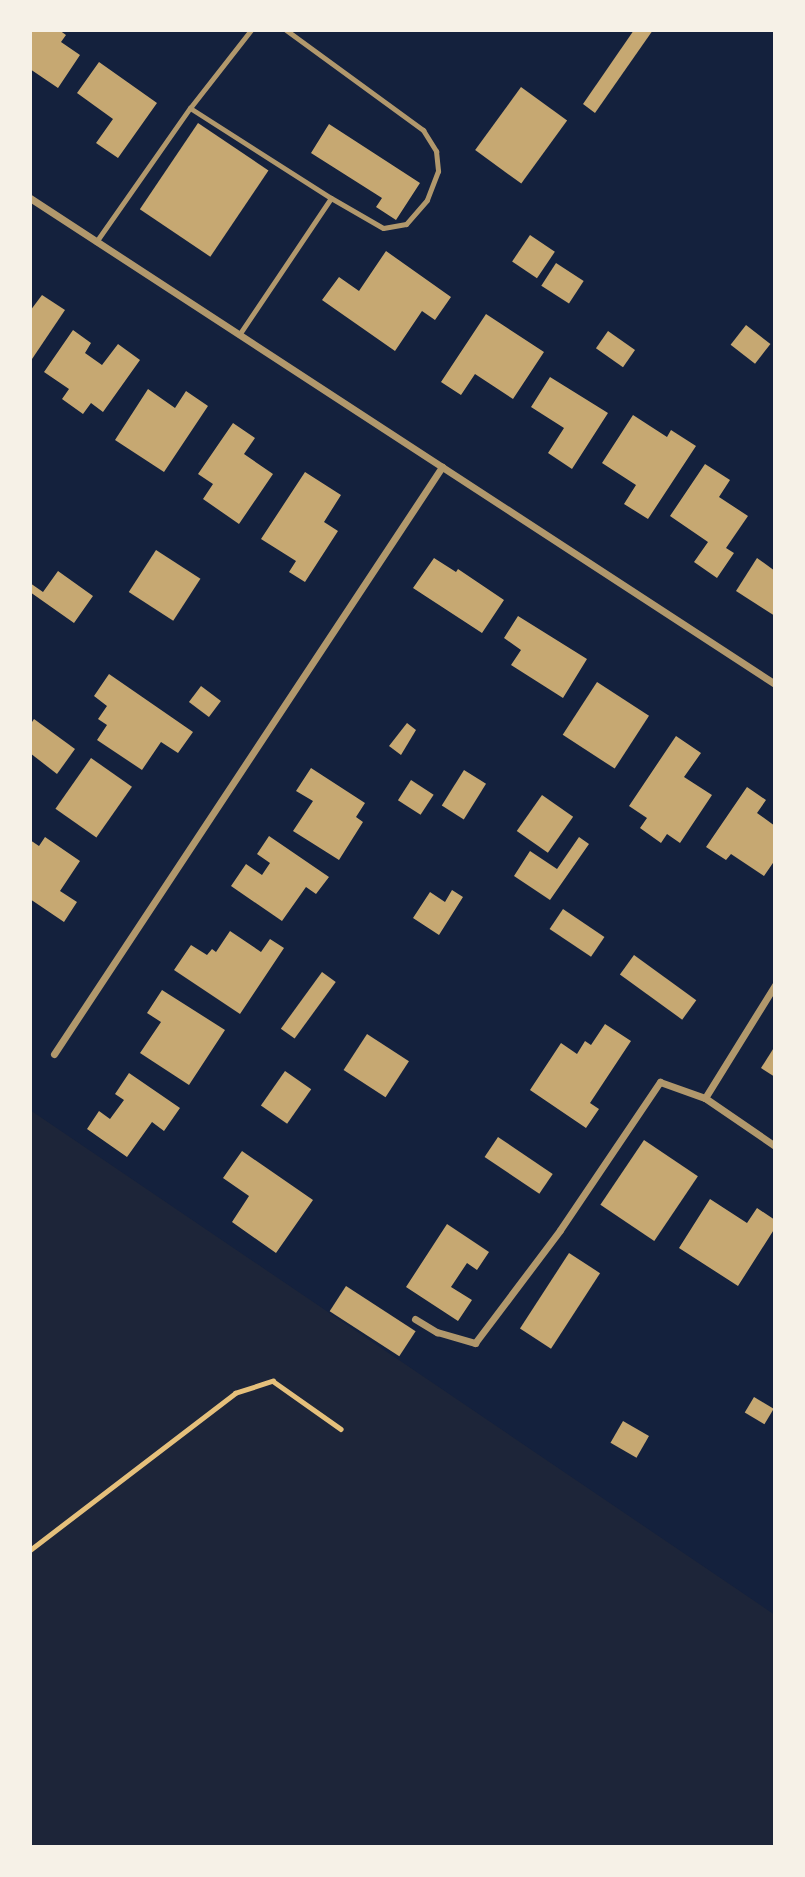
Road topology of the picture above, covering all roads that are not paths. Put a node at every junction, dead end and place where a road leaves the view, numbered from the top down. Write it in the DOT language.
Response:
graph roads {
  1 [pos="251,30"];
  2 [pos="286,30"];
  3 [pos="190,108"];
  4 [pos="30,198"];
  5 [pos="331,198"];
  6 [pos="96,242"];
  7 [pos="239,335"];
  8 [pos="442,467"];
  9 [pos="775,684"];
  10 [pos="775,985"];
  11 [pos="54,1054"];
  12 [pos="705,1098"];
  13 [pos="775,1146"];
  14 [pos="415,1319"];
  1 -- 3 [label="lane"];
  2 -- 5 [label="lane"];
  3 -- 5 [label="lane"];
  3 -- 6 [label="lane"];
  4 -- 6 [label="street"];
  5 -- 7 [label="lane"];
  6 -- 7 [label="street"];
  7 -- 8 [label="street"];
  8 -- 9 [label="street"];
  8 -- 11 [label="street"];
  10 -- 12 [label="street"];
  12 -- 13 [label="street"];
  12 -- 14 [label="street"];
}
